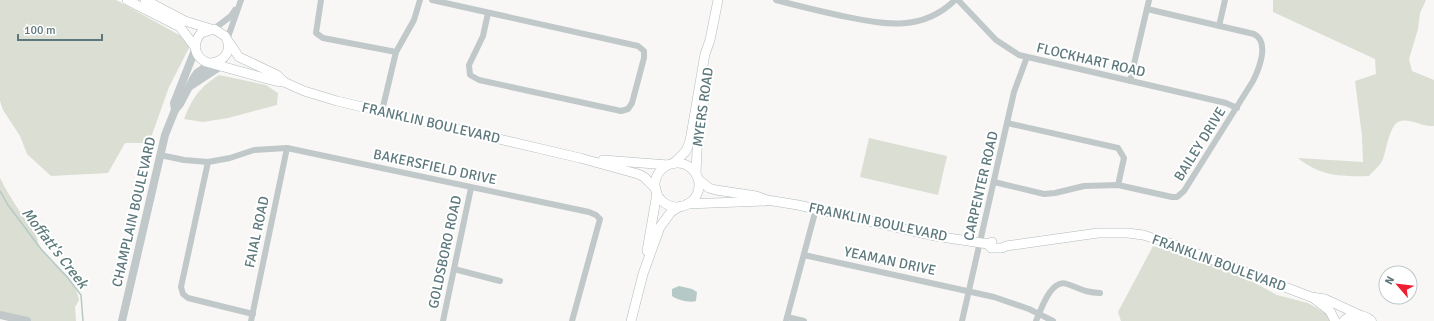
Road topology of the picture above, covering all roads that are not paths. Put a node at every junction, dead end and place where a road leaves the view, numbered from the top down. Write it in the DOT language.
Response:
graph roads {
  1 [pos="127,0"];
  2 [pos="145,0"];
  3 [pos="241,0"];
  4 [pos="321,0"];
  5 [pos="420,0"];
  6 [pos="432,0"];
  7 [pos="718,0"];
  8 [pos="776,0"];
  9 [pos="956,0"];
  10 [pos="1149,0"];
  11 [pos="1225,0"];
  12 [pos="1147,9"];
  13 [pos="488,13"];
  14 [pos="1219,26"];
  15 [pos="212,29"];
  16 [pos="228,40"];
  17 [pos="710,40"];
  18 [pos="195,49"];
  19 [pos="396,52"];
  20 [pos="1027,57"];
  21 [pos="211,63"];
  22 [pos="221,66"];
  23 [pos="1130,81"];
  24 [pos="284,82"];
  25 [pos="188,87"];
  26 [pos="1237,108"];
  27 [pos="175,110"];
  28 [pos="382,111"];
  29 [pos="1007,123"];
  30 [pos="287,148"];
  31 [pos="160,155"];
  32 [pos="580,158"];
  33 [pos="208,162"];
  34 [pos="670,164"];
  35 [pos="697,176"];
  36 [pos="994,182"];
  37 [pos="1118,185"];
  38 [pos="471,188"];
  39 [pos="657,191"];
  40 [pos="767,200"];
  41 [pos="684,205"];
  42 [pos="816,209"];
  43 [pos="984,243"];
  44 [pos="804,255"];
  45 [pos="454,269"];
  46 [pos="643,274"];
  47 [pos="500,280"];
  48 [pos="970,291"];
  49 [pos="1100,293"];
  50 [pos="1311,297"];
  51 [pos="253,314"];
  52 [pos="1039,314"];
  53 [pos="0,315"];
  54 [pos="1367,318"];
  55 [pos="786,319"];
  56 [pos="27,321"];
  57 [pos="122,321"];
  58 [pos="251,321"];
  59 [pos="443,321"];
  60 [pos="572,321"];
  61 [pos="631,321"];
  62 [pos="804,321"];
  63 [pos="962,321"];
  64 [pos="1036,321"];
  65 [pos="1053,321"];
  66 [pos="1335,321"];
  67 [pos="1344,321"];
  1 -- 18 [label="main road"];
  2 -- 15 [label="main road"];
  3 -- 15 [label="street"];
  3 -- 16 [label="street"];
  4 -- 19 [label="street"];
  5 -- 19 [label="street"];
  6 -- 13 [label="street"];
  7 -- 17 [label="main road, MYERS ROAD"];
  8 -- 9 [label="street"];
  9 -- 20 [label="street, FLOCKHART ROAD"];
  10 -- 12 [label="street"];
  11 -- 14 [label="street"];
  12 -- 14 [label="street, BAILEY DRIVE"];
  12 -- 23 [label="street"];
  13 -- 13 [label="street"];
  14 -- 26 [label="street, BAILEY DRIVE"];
  15 -- 16 [label="main road"];
  15 -- 18 [label="main road"];
  16 -- 21 [label="main road"];
  16 -- 24 [label="main road, FRANKLIN BOULEVARD"];
  17 -- 34 [label="main road, MYERS ROAD"];
  17 -- 35 [label="main road, MYERS ROAD"];
  18 -- 21 [label="main road"];
  18 -- 27 [label="street, CHAMPLAIN BOULEVARD"];
  19 -- 28 [label="street"];
  20 -- 23 [label="street, FLOCKHART ROAD"];
  20 -- 29 [label="street, CARPENTER ROAD"];
  21 -- 22 [label="main road, FRANKLIN BOULEVARD"];
  21 -- 25 [label="street, CHAMPLAIN BOULEVARD"];
  22 -- 24 [label="main road, FRANKLIN BOULEVARD"];
  22 -- 25 [label="street"];
  23 -- 26 [label="street, FLOCKHART ROAD"];
  24 -- 28 [label="main road, FRANKLIN BOULEVARD"];
  25 -- 27 [label="street, CHAMPLAIN BOULEVARD"];
  26 -- 37 [label="street, BAILEY DRIVE"];
  27 -- 31 [label="street, CHAMPLAIN BOULEVARD"];
  28 -- 32 [label="main road, FRANKLIN BOULEVARD"];
  29 -- 36 [label="street, CARPENTER ROAD"];
  29 -- 37 [label="street"];
  30 -- 33 [label="street, BAKERSFIELD DRIVE"];
  30 -- 38 [label="street, BAKERSFIELD DRIVE"];
  30 -- 51 [label="street, FAIAL ROAD"];
  31 -- 33 [label="street, BAKERSFIELD DRIVE"];
  31 -- 57 [label="street, CHAMPLAIN BOULEVARD"];
  32 -- 34 [label="main road, FRANKLIN BOULEVARD"];
  32 -- 39 [label="main road, FRANKLIN BOULEVARD"];
  33 -- 51 [label="street"];
  34 -- 35 [label="main road"];
  34 -- 39 [label="main road"];
  35 -- 40 [label="main road, FRANKLIN BOULEVARD"];
  35 -- 41 [label="main road"];
  36 -- 37 [label="street, BAILEY DRIVE"];
  36 -- 43 [label="street, CARPENTER ROAD"];
  38 -- 45 [label="street, GOLDSBORO ROAD"];
  38 -- 60 [label="street, BAKERSFIELD DRIVE"];
  39 -- 41 [label="main road"];
  39 -- 46 [label="main road"];
  40 -- 41 [label="main road, FRANKLIN BOULEVARD"];
  40 -- 42 [label="main road, FRANKLIN BOULEVARD"];
  41 -- 46 [label="main road"];
  42 -- 43 [label="main road, FRANKLIN BOULEVARD"];
  42 -- 44 [label="street"];
  43 -- 48 [label="street, CARPENTER ROAD"];
  43 -- 50 [label="main road, FRANKLIN BOULEVARD"];
  44 -- 48 [label="street, YEAMAN DRIVE"];
  44 -- 55 [label="street"];
  45 -- 47 [label="street"];
  45 -- 59 [label="street, GOLDSBORO ROAD"];
  46 -- 61 [label="main road"];
  48 -- 52 [label="street, YEAMAN DRIVE"];
  48 -- 63 [label="street, CARPENTER ROAD"];
  49 -- 52 [label="street"];
  50 -- 54 [label="main road, FRANKLIN BOULEVARD"];
  50 -- 66 [label="main road, FRANKLIN BOULEVARD"];
  51 -- 58 [label="street, FAIAL ROAD"];
  52 -- 64 [label="street"];
  52 -- 65 [label="street, YEAMAN DRIVE"];
  53 -- 56 [label="street"];
  54 -- 67 [label="main road"];
  55 -- 62 [label="street"];
}
